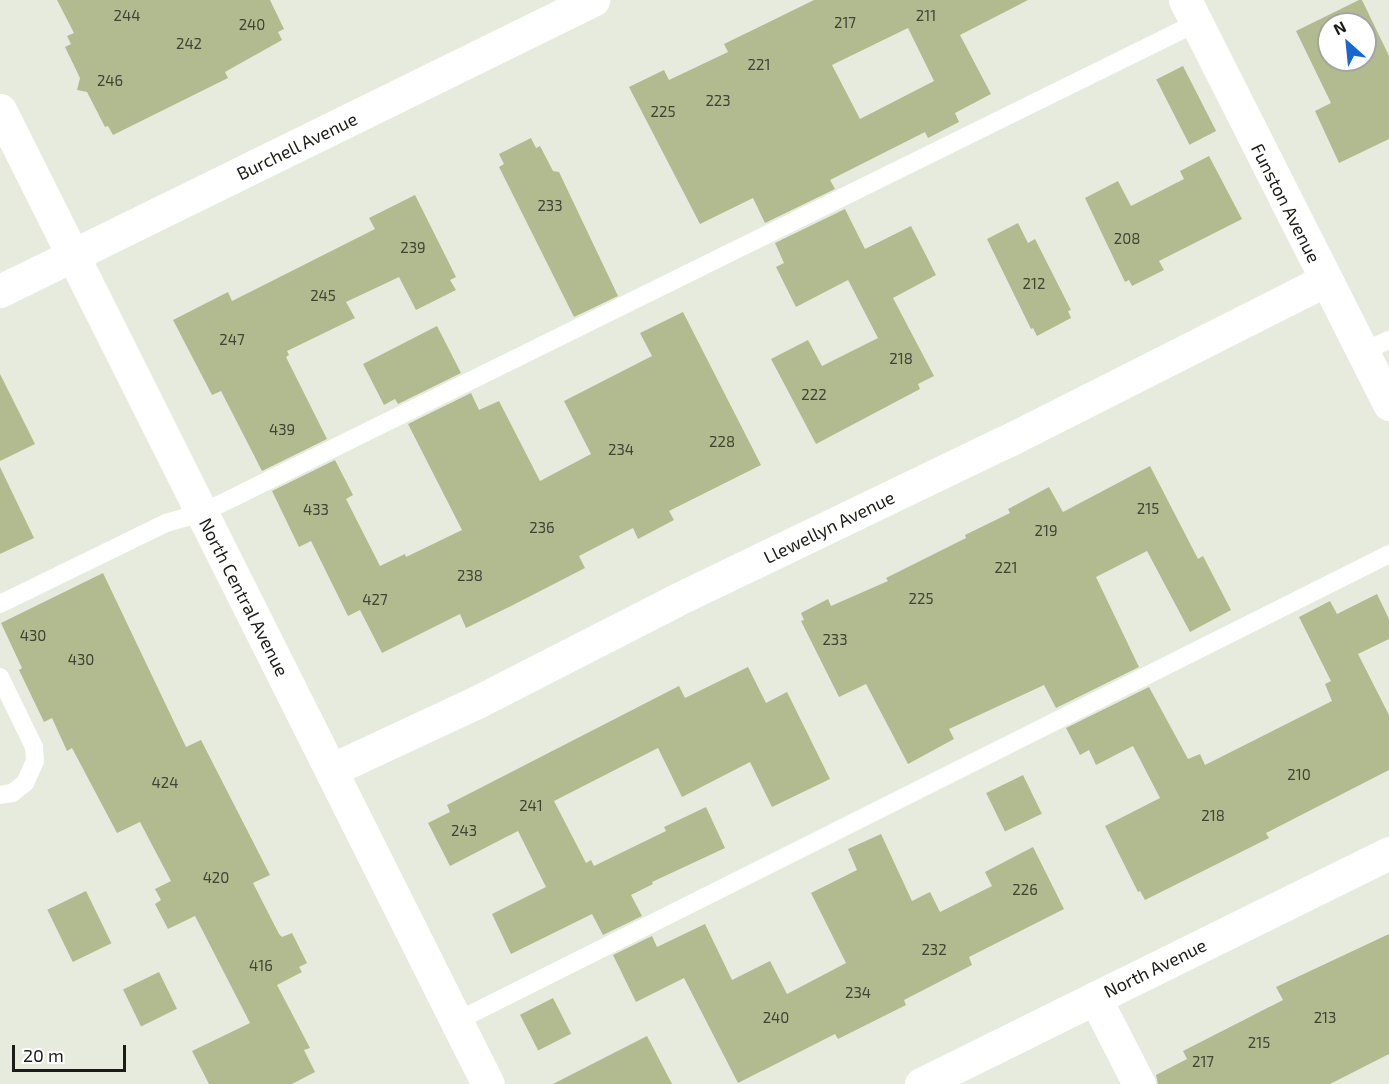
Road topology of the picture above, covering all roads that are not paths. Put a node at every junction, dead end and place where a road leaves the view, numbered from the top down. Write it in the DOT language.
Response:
graph roads {
  1 [pos="593,0"];
  2 [pos="1190,11"];
  3 [pos="0,110"];
  4 [pos="73,256"];
  5 [pos="1325,280"];
  6 [pos="0,291"];
  7 [pos="1375,346"];
  8 [pos="1389,404"];
  9 [pos="202,513"];
  10 [pos="1389,554"];
  11 [pos="0,604"];
  12 [pos="0,677"];
  13 [pos="331,770"];
  14 [pos="0,795"];
  15 [pos="1389,853"];
  16 [pos="1095,998"];
  17 [pos="457,1021"];
  18 [pos="488,1084"];
  19 [pos="921,1084"];
  20 [pos="1139,1084"];
  1 -- 4 [label="street, Burchell Avenue"];
  2 -- 5 [label="street, Funston Avenue"];
  2 -- 9 [label="lane"];
  3 -- 4 [label="street, North Central Avenue"];
  4 -- 6 [label="street, Burchell Avenue"];
  4 -- 9 [label="street, North Central Avenue"];
  5 -- 7 [label="street, Funston Avenue"];
  5 -- 13 [label="street, Llewellyn Avenue"];
  7 -- 8 [label="street, Funston Avenue"];
  9 -- 11 [label="lane"];
  9 -- 13 [label="street, North Central Avenue"];
  10 -- 17 [label="lane"];
  12 -- 14 [label="lane"];
  13 -- 17 [label="street, North Central Avenue"];
  15 -- 16 [label="street, North Avenue"];
  16 -- 19 [label="street, North Avenue"];
  16 -- 20 [label="street"];
  17 -- 18 [label="street, North Central Avenue"];
}
